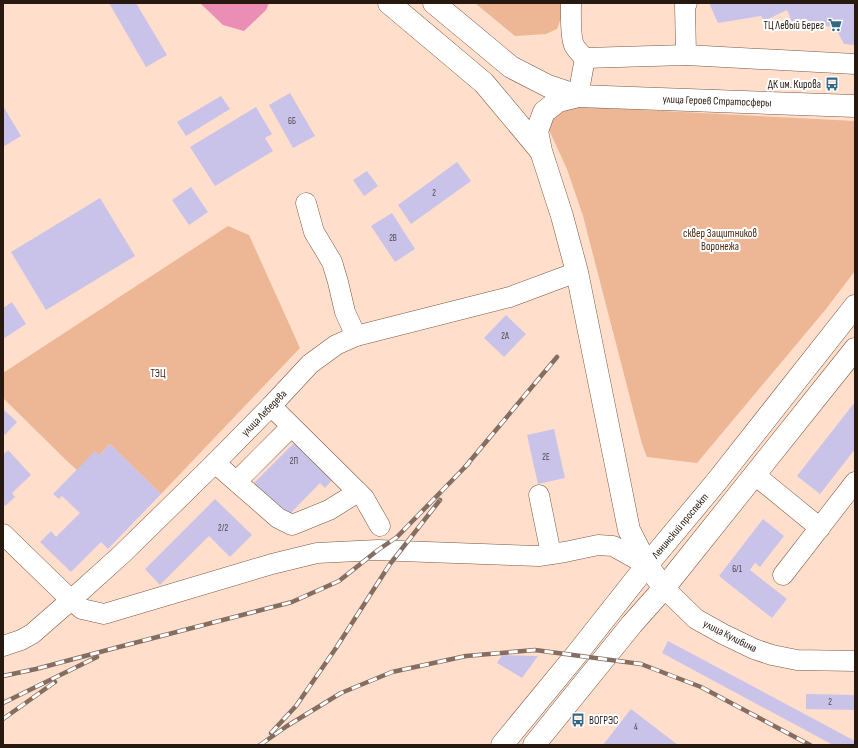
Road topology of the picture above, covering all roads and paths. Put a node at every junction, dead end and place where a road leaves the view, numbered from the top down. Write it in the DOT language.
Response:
graph roads {
  1 [pos="389,3"];
  2 [pos="434,3"];
  3 [pos="571,3"];
  4 [pos="687,3"];
  5 [pos="686,55"];
  6 [pos="585,58"];
  7 [pos="855,64"];
  8 [pos="578,96"];
  9 [pos="855,106"];
  10 [pos="541,151"];
  11 [pos="306,202"];
  12 [pos="576,272"];
  13 [pos="855,306"];
  14 [pos="356,336"];
  15 [pos="855,349"];
  16 [pos="271,406"];
  17 [pos="291,426"];
  18 [pos="215,463"];
  19 [pos="755,474"];
  20 [pos="237,481"];
  21 [pos="855,482"];
  22 [pos="358,492"];
  23 [pos="538,495"];
  24 [pos="380,526"];
  25 [pos="820,528"];
  26 [pos="3,534"];
  27 [pos="551,554"];
  28 [pos="647,565"];
  29 [pos="783,575"];
  30 [pos="664,588"];
  31 [pos="71,600"];
  32 [pos="3,646"];
  33 [pos="855,661"];
  34 [pos="502,745"];
  35 [pos="534,745"];
  1 -- 10 [label="main road"];
  2 -- 8 [label="main road"];
  3 -- 6 [label="street"];
  4 -- 5 [label="street"];
  5 -- 6 [label="street"];
  5 -- 7 [label="street"];
  6 -- 8 [label="street"];
  8 -- 9 [label="main road, улица Героев Стратосферы"];
  8 -- 10 [label="main road"];
  10 -- 12 [label="main road"];
  11 -- 14 [label="street"];
  12 -- 14 [label="street, улица Лебедева"];
  12 -- 28 [label="main road"];
  13 -- 28 [label="main road, Ленинский проспект"];
  14 -- 16 [label="street, улица Лебедева"];
  15 -- 19 [label="main road"];
  16 -- 17 [label="street"];
  16 -- 18 [label="street, улица Лебедева"];
  17 -- 20 [label="street"];
  17 -- 22 [label="street"];
  18 -- 20 [label="street"];
  18 -- 31 [label="street, улица Лебедева"];
  19 -- 25 [label="street"];
  19 -- 30 [label="main road"];
  20 -- 22 [label="street"];
  21 -- 25 [label="street"];
  22 -- 24 [label="street"];
  23 -- 27 [label="street"];
  25 -- 29 [label="street"];
  26 -- 31 [label="street"];
  27 -- 28 [label="street"];
  27 -- 31 [label="street"];
  28 -- 30 [label="main road"];
  28 -- 34 [label="main road, Ленинский проспект"];
  30 -- 33 [label="street, улица Кулибина"];
  30 -- 35 [label="main road"];
  31 -- 32 [label="street, улица Лебедева"];
}
